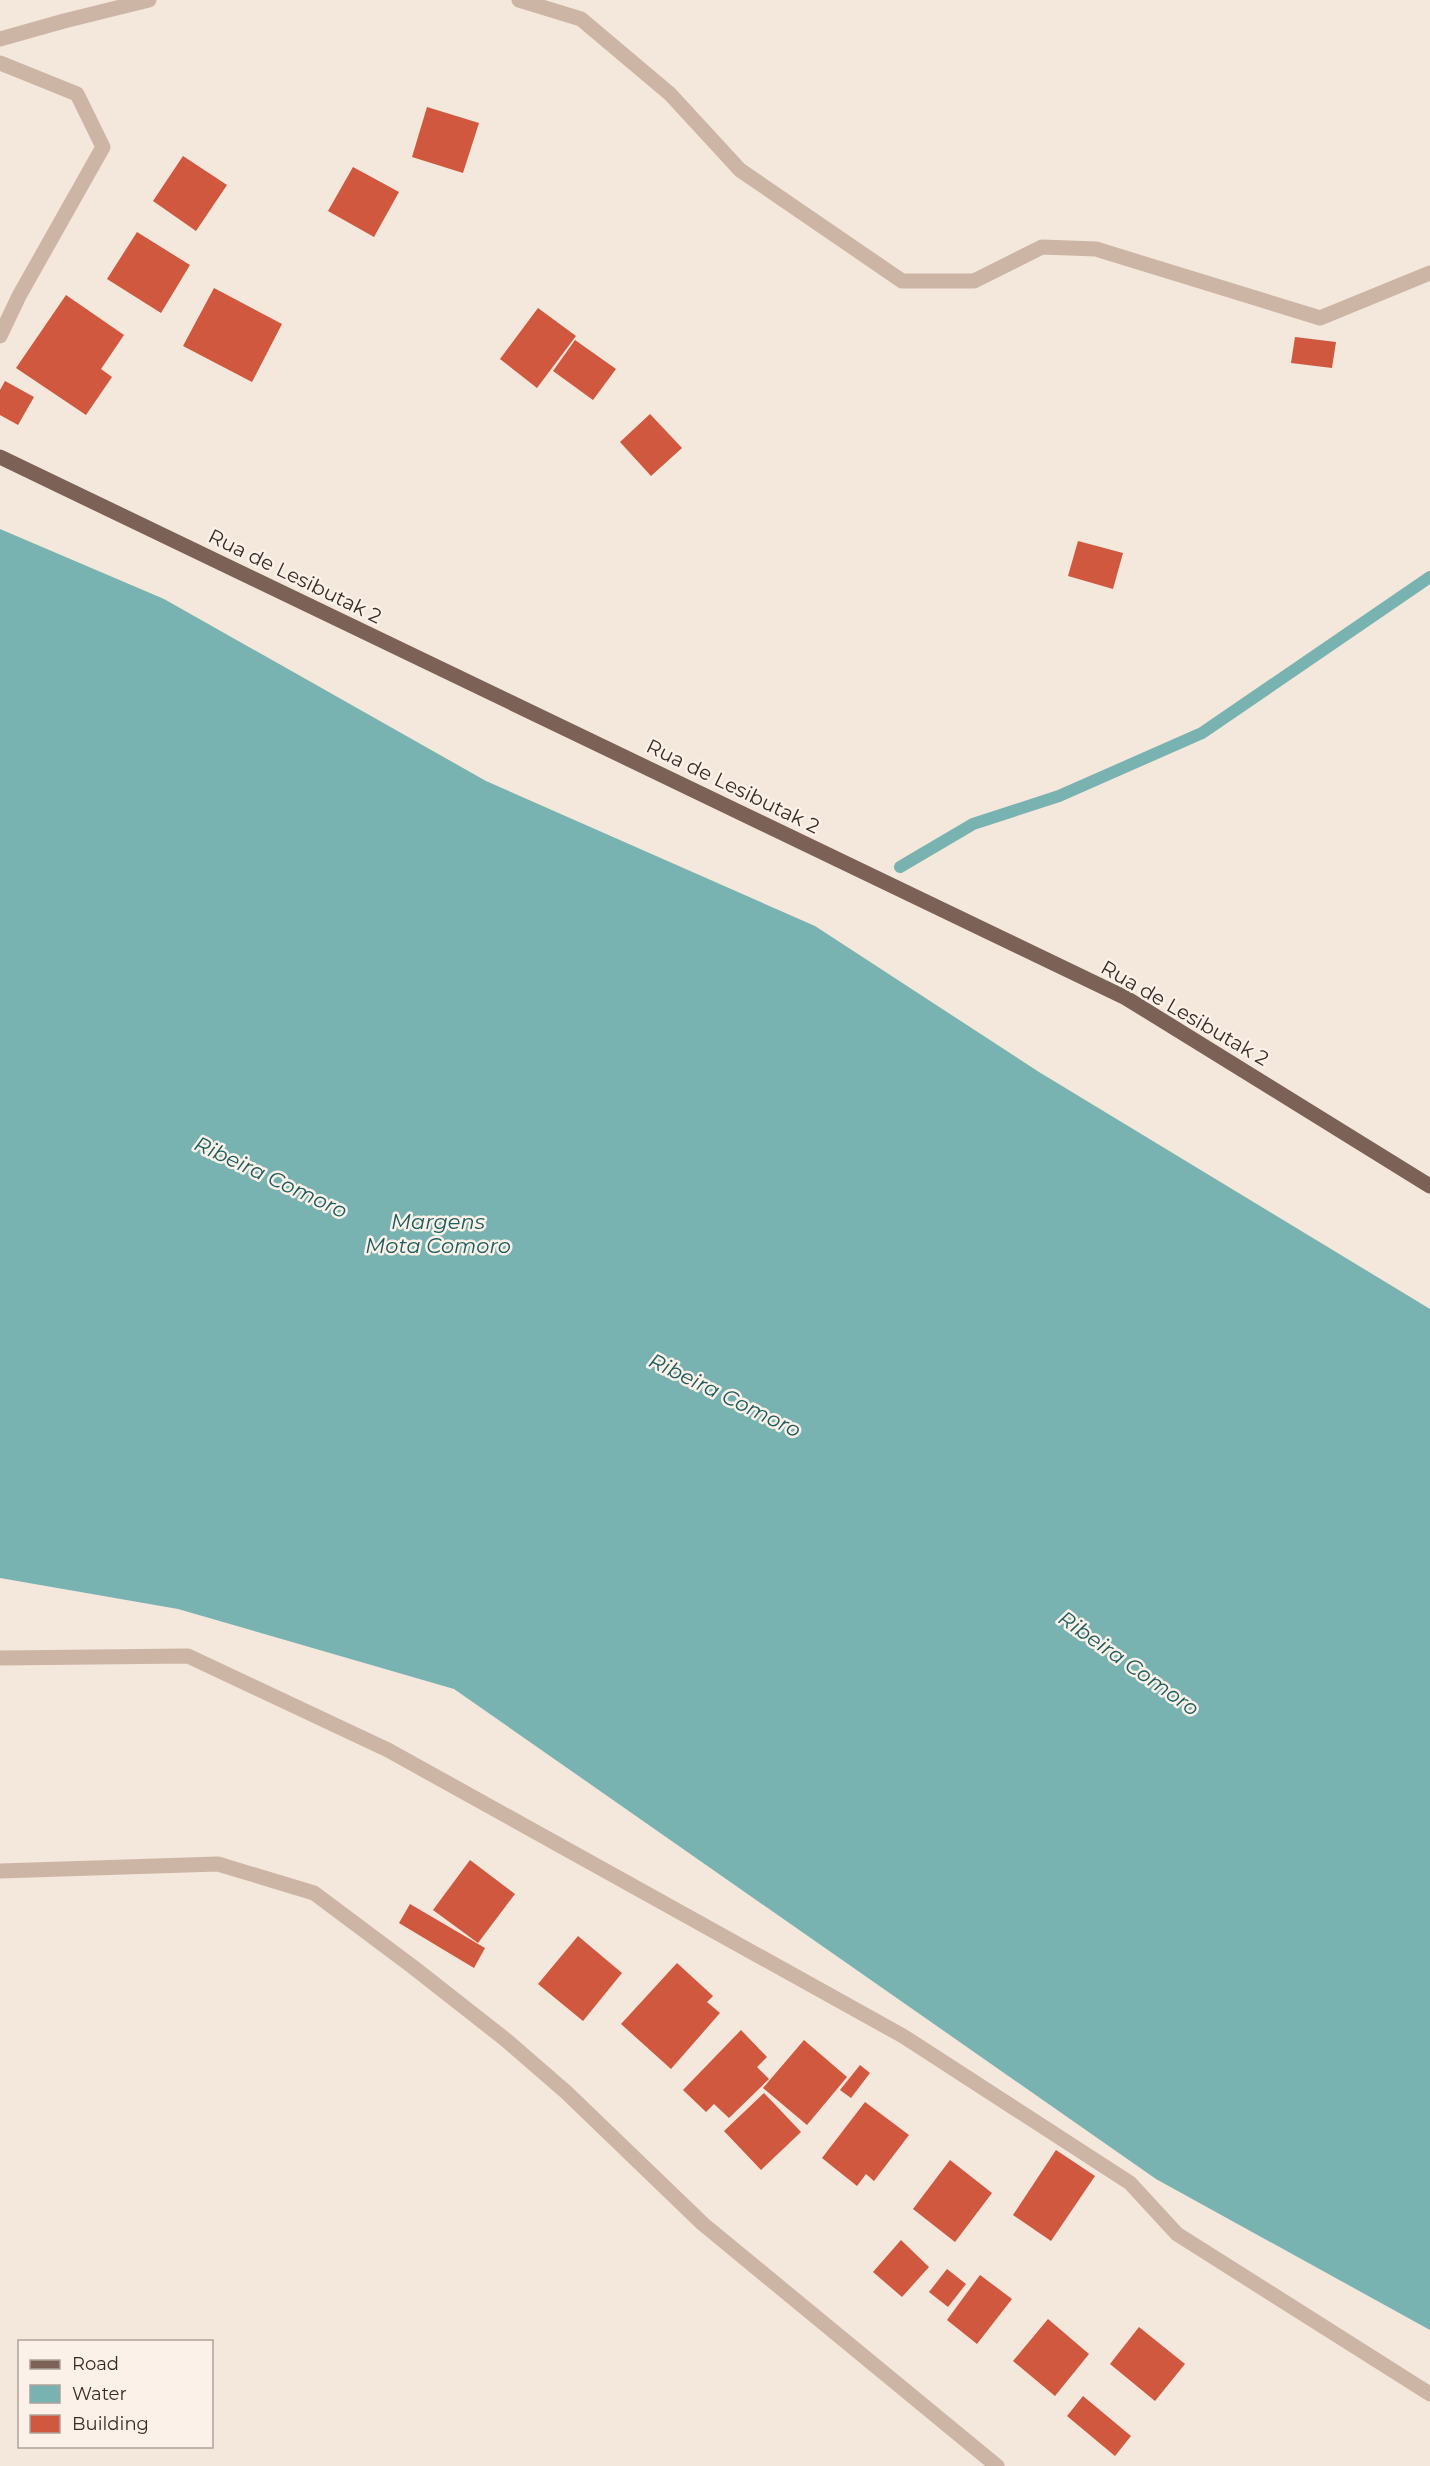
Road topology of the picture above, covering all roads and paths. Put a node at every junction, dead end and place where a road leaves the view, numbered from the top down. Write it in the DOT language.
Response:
graph roads {
  1 [pos="149,0"];
  2 [pos="519,0"];
  3 [pos="0,39"];
  4 [pos="0,63"];
  5 [pos="1430,273"];
  6 [pos="0,336"];
  7 [pos="0,458"];
  8 [pos="1430,1186"];
  9 [pos="0,1658"];
  10 [pos="0,1870"];
  11 [pos="1430,2394"];
  12 [pos="997,2466"];
  1 -- 3 [label="street"];
  2 -- 5 [label="street"];
  4 -- 6 [label="street"];
  7 -- 8 [label="main road, Rua de Lesibutak 2"];
  9 -- 11 [label="street"];
  10 -- 12 [label="street"];
}
